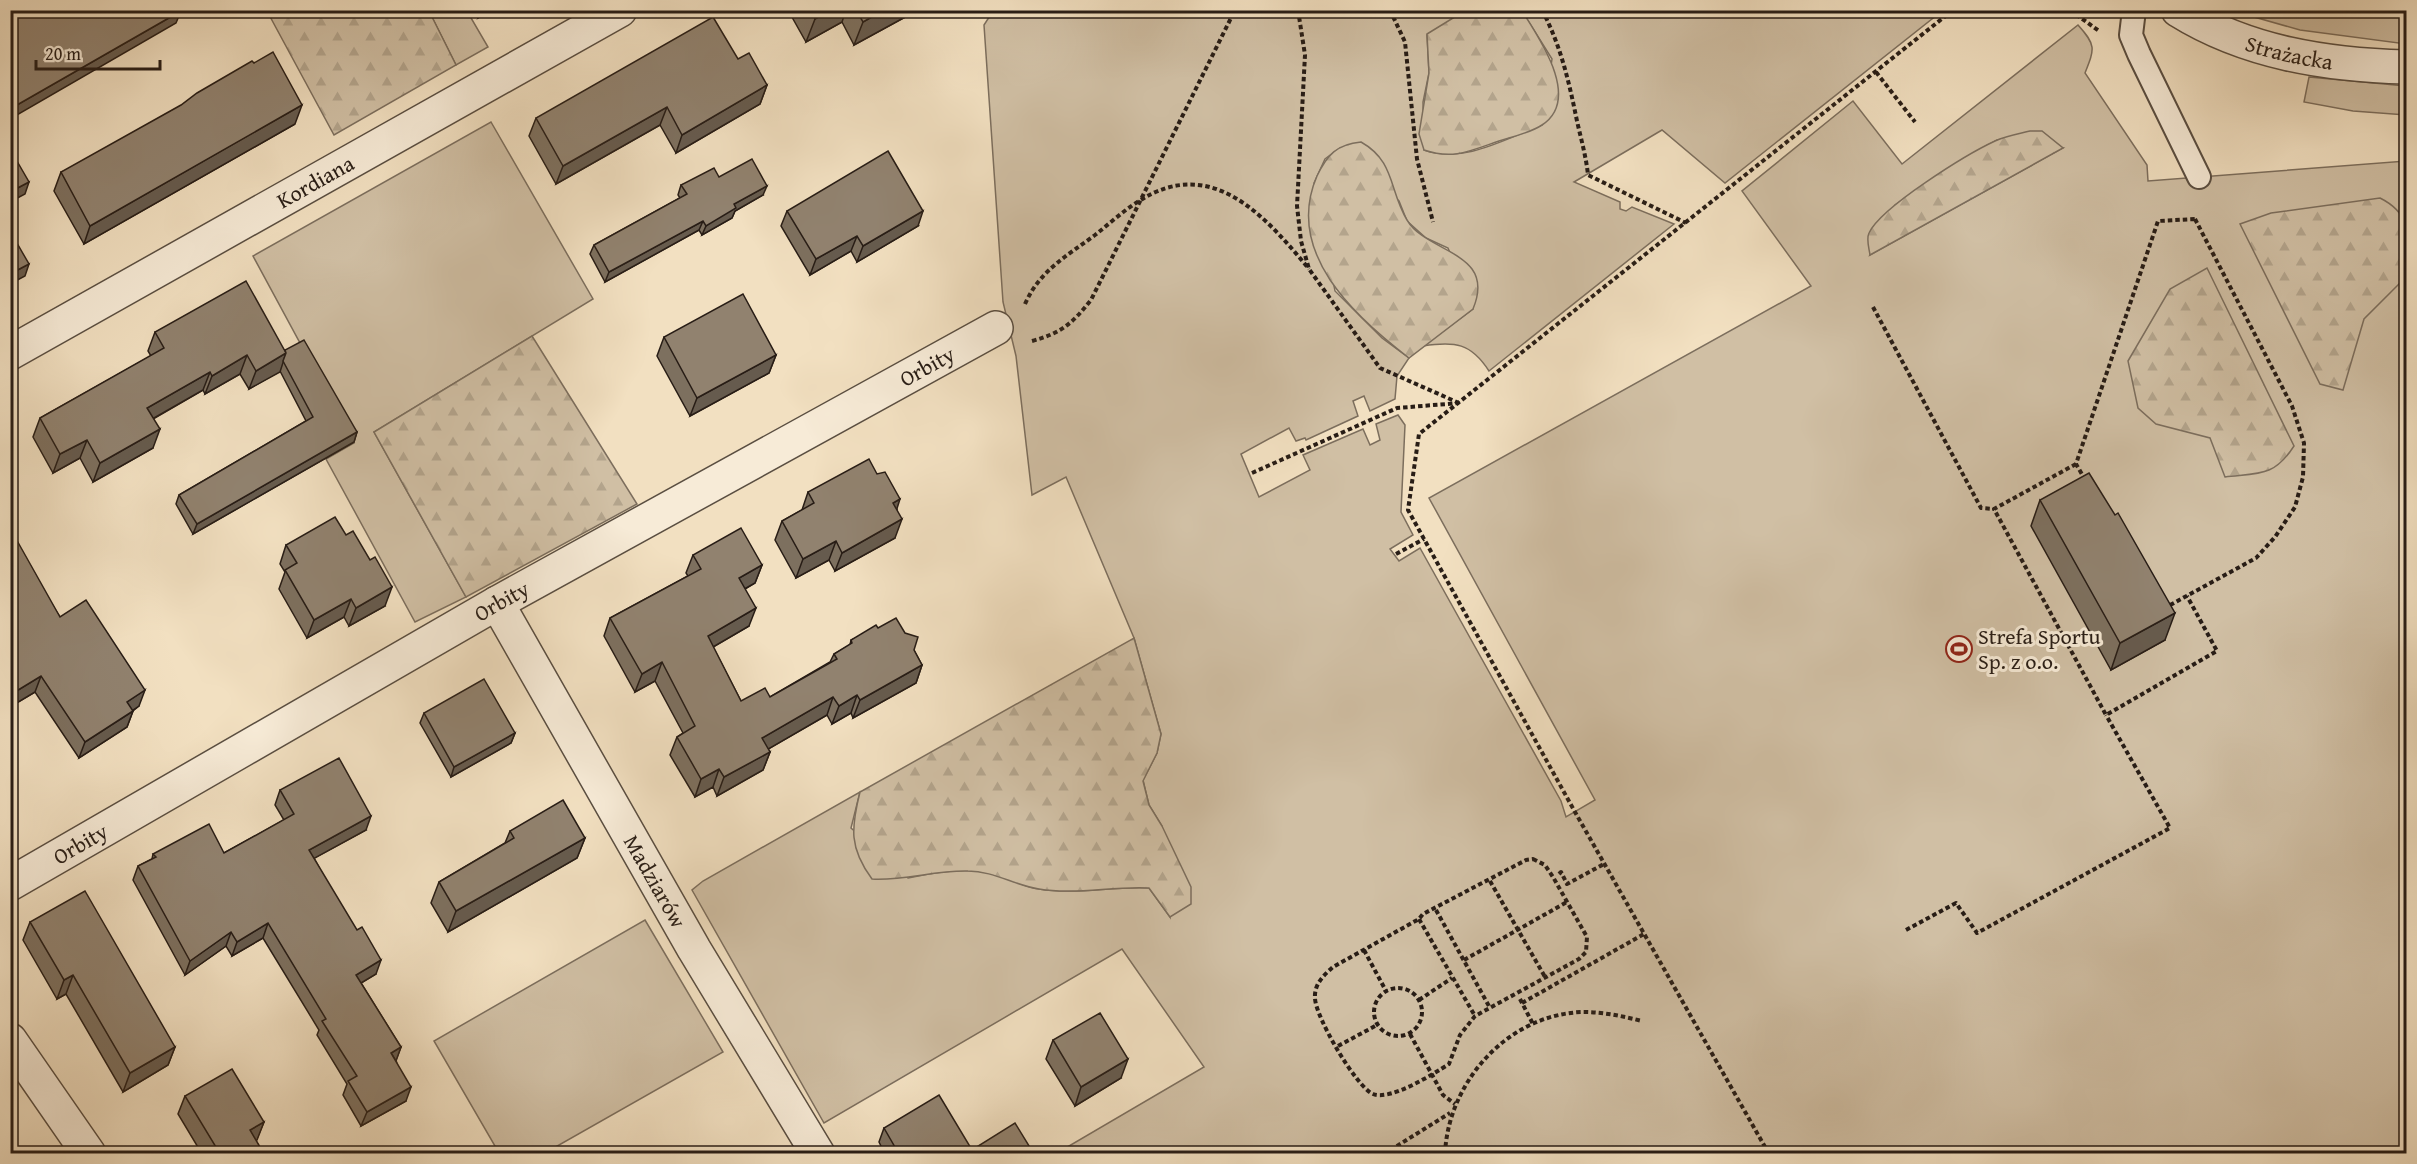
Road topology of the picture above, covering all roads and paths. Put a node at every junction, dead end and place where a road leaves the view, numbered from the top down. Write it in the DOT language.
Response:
graph roads {
  1 [pos="620,10"];
  2 [pos="1235,10"];
  3 [pos="1298,10"];
  4 [pos="1390,10"];
  5 [pos="1542,10"];
  6 [pos="1953,10"];
  7 [pos="2070,10"];
  8 [pos="2134,10"];
  9 [pos="2178,10"];
  10 [pos="2082,20"];
  11 [pos="2406,67"];
  12 [pos="1876,72"];
  13 [pos="1915,122"];
  14 [pos="2199,177"];
  15 [pos="1140,200"];
  16 [pos="1433,222"];
  17 [pos="1686,223"];
  18 [pos="1309,269"];
  19 [pos="1873,307"];
  20 [pos="1014,328"];
  21 [pos="10,353"];
  22 [pos="1460,403"];
  23 [pos="2076,464"];
  24 [pos="1252,472"];
  25 [pos="1994,509"];
  26 [pos="1424,539"];
  27 [pos="1396,554"];
  28 [pos="2187,596"];
  29 [pos="497,603"];
  30 [pos="2106,715"];
  31 [pos="1604,864"];
  32 [pos="1558,874"];
  33 [pos="1490,880"];
  34 [pos="10,884"];
  35 [pos="1567,902"];
  36 [pos="1436,910"];
  37 [pos="1419,919"];
  38 [pos="1518,930"];
  39 [pos="1906,930"];
  40 [pos="1644,934"];
  41 [pos="1364,950"];
  42 [pos="1464,960"];
  43 [pos="1545,977"];
  44 [pos="1452,978"];
  45 [pos="1386,991"];
  46 [pos="1419,1000"];
  47 [pos="1490,1008"];
  48 [pos="1474,1016"];
  49 [pos="1642,1021"];
  50 [pos="1533,1024"];
  51 [pos="1377,1026"];
  52 [pos="1410,1034"];
  53 [pos="10,1040"];
  54 [pos="1338,1046"];
  55 [pos="1432,1074"];
  56 [pos="1455,1104"];
  57 [pos="1451,1113"];
  58 [pos="89,1154"];
  59 [pos="818,1154"];
  60 [pos="1384,1154"];
  61 [pos="1445,1154"];
  62 [pos="1769,1154"];
  1 -- 21 [label="street, Kordiana"];
  2 -- 15 [label="path"];
  3 -- 18 [label="path"];
  4 -- 16 [label="path"];
  5 -- 17 [label="path"];
  6 -- 12 [label="path"];
  7 -- 10 [label="path"];
  8 -- 14 [label="lane"];
  9 -- 11 [label="street, Strażacka"];
  12 -- 13 [label="path"];
  12 -- 17 [label="path"];
  15 -- 18 [label="path"];
  15 -- 20 [label="path"];
  15 -- 20 [label="path"];
  17 -- 22 [label="path"];
  18 -- 22 [label="path"];
  19 -- 25 [label="path"];
  20 -- 29 [label="street, Orbity"];
  22 -- 24 [label="path"];
  22 -- 26 [label="path"];
  23 -- 25 [label="path"];
  23 -- 28 [label="path"];
  23 -- 28 [label="path"];
  25 -- 30 [label="path"];
  26 -- 27 [label="path"];
  26 -- 31 [label="path"];
  28 -- 30 [label="path"];
  29 -- 34 [label="street, Orbity"];
  29 -- 59 [label="street, Madziarów"];
  30 -- 39 [label="path"];
  31 -- 32 [label="path"];
  31 -- 40 [label="path"];
  33 -- 35 [label="path"];
  33 -- 36 [label="path"];
  33 -- 38 [label="path"];
  35 -- 38 [label="path"];
  35 -- 43 [label="path"];
  36 -- 37 [label="path"];
  36 -- 42 [label="path"];
  37 -- 41 [label="path"];
  37 -- 44 [label="path"];
  38 -- 42 [label="path"];
  38 -- 43 [label="path"];
  40 -- 50 [label="path"];
  40 -- 62 [label="path"];
  41 -- 45 [label="path"];
  41 -- 54 [label="path"];
  42 -- 47 [label="path"];
  43 -- 47 [label="path"];
  44 -- 46 [label="path"];
  44 -- 48 [label="path"];
  45 -- 46 [label="path"];
  45 -- 51 [label="path"];
  46 -- 52 [label="path"];
  47 -- 48 [label="path"];
  48 -- 55 [label="path"];
  49 -- 50 [label="path"];
  50 -- 56 [label="path"];
  51 -- 52 [label="path"];
  51 -- 54 [label="path"];
  52 -- 55 [label="path"];
  53 -- 58 [label="street"];
  54 -- 55 [label="path"];
  55 -- 56 [label="path"];
  56 -- 57 [label="path"];
  57 -- 60 [label="path"];
  57 -- 61 [label="path"];
}
